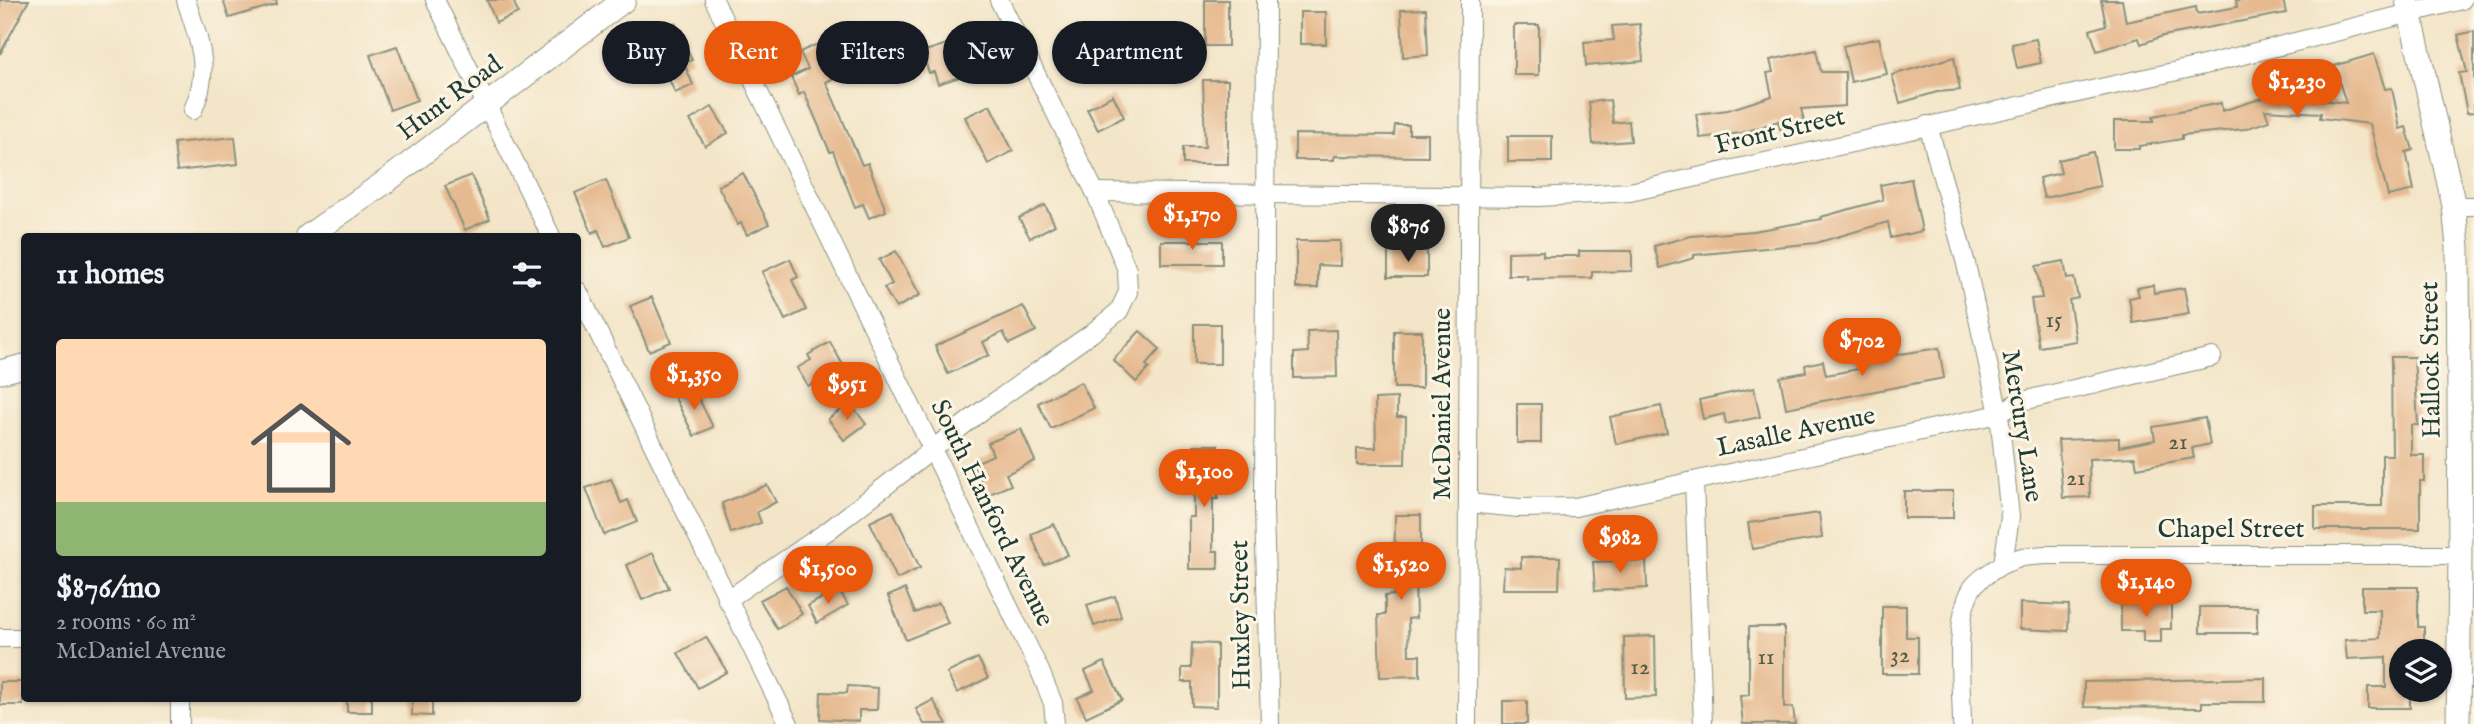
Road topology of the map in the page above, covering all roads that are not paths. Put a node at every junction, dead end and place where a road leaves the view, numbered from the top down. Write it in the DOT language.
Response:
graph roads {
  1 [pos="186,0"];
  2 [pos="435,0"];
  3 [pos="624,0"];
  4 [pos="714,0"];
  5 [pos="999,0"];
  6 [pos="1266,0"];
  7 [pos="1470,0"];
  8 [pos="2462,0"];
  9 [pos="2409,7"];
  10 [pos="488,104"];
  11 [pos="193,110"];
  12 [pos="1928,125"];
  13 [pos="1095,192"];
  14 [pos="1264,193"];
  15 [pos="1469,195"];
  16 [pos="2464,206"];
  17 [pos="311,233"];
  18 [pos="550,233"];
  19 [pos="581,297"];
  20 [pos="2212,357"];
  21 [pos="21,367"];
  22 [pos="0,372"];
  23 [pos="1999,414"];
  24 [pos="931,450"];
  25 [pos="1694,481"];
  26 [pos="1468,503"];
  27 [pos="2460,555"];
  28 [pos="2003,564"];
  29 [pos="727,600"];
  30 [pos="0,638"];
  31 [pos="21,638"];
  32 [pos="180,702"];
  33 [pos="180,724"];
  34 [pos="789,724"];
  35 [pos="1055,724"];
  36 [pos="1270,724"];
  37 [pos="1467,724"];
  38 [pos="1703,724"];
  39 [pos="1962,724"];
  40 [pos="2458,724"];
  1 -- 11 [label="street"];
  2 -- 10 [label="street"];
  3 -- 10 [label="street, Hunt Road"];
  4 -- 24 [label="street, South Hanford Avenue"];
  5 -- 13 [label="street"];
  6 -- 14 [label="street, Huxley Street"];
  7 -- 15 [label="street, McDaniel Avenue"];
  8 -- 9 [label="street, Front Street"];
  9 -- 12 [label="street, Front Street"];
  9 -- 16 [label="street, Hallock Street"];
  10 -- 17 [label="street, Hunt Road"];
  10 -- 18 [label="street"];
  12 -- 15 [label="street, Front Street"];
  12 -- 23 [label="street, Mercury Lane"];
  13 -- 14 [label="street, Front Street"];
  13 -- 24 [label="street"];
  14 -- 15 [label="street, Front Street"];
  14 -- 36 [label="street, Huxley Street"];
  15 -- 26 [label="street, McDaniel Avenue"];
  16 -- 27 [label="street, Hallock Street"];
  19 -- 29 [label="street"];
  20 -- 23 [label="street, Lasalle Avenue"];
  21 -- 22 [label="street"];
  23 -- 25 [label="street, Lasalle Avenue"];
  23 -- 28 [label="street, Mercury Lane"];
  24 -- 29 [label="street"];
  24 -- 35 [label="street, South Hanford Avenue"];
  25 -- 26 [label="street, Lasalle Avenue"];
  25 -- 38 [label="street"];
  26 -- 37 [label="street, McDaniel Avenue"];
  27 -- 28 [label="street, Chapel Street"];
  27 -- 40 [label="street, Hallock Street"];
  28 -- 39 [label="street"];
  29 -- 34 [label="street"];
  30 -- 31 [label="street"];
  32 -- 33 [label="street"];
}
